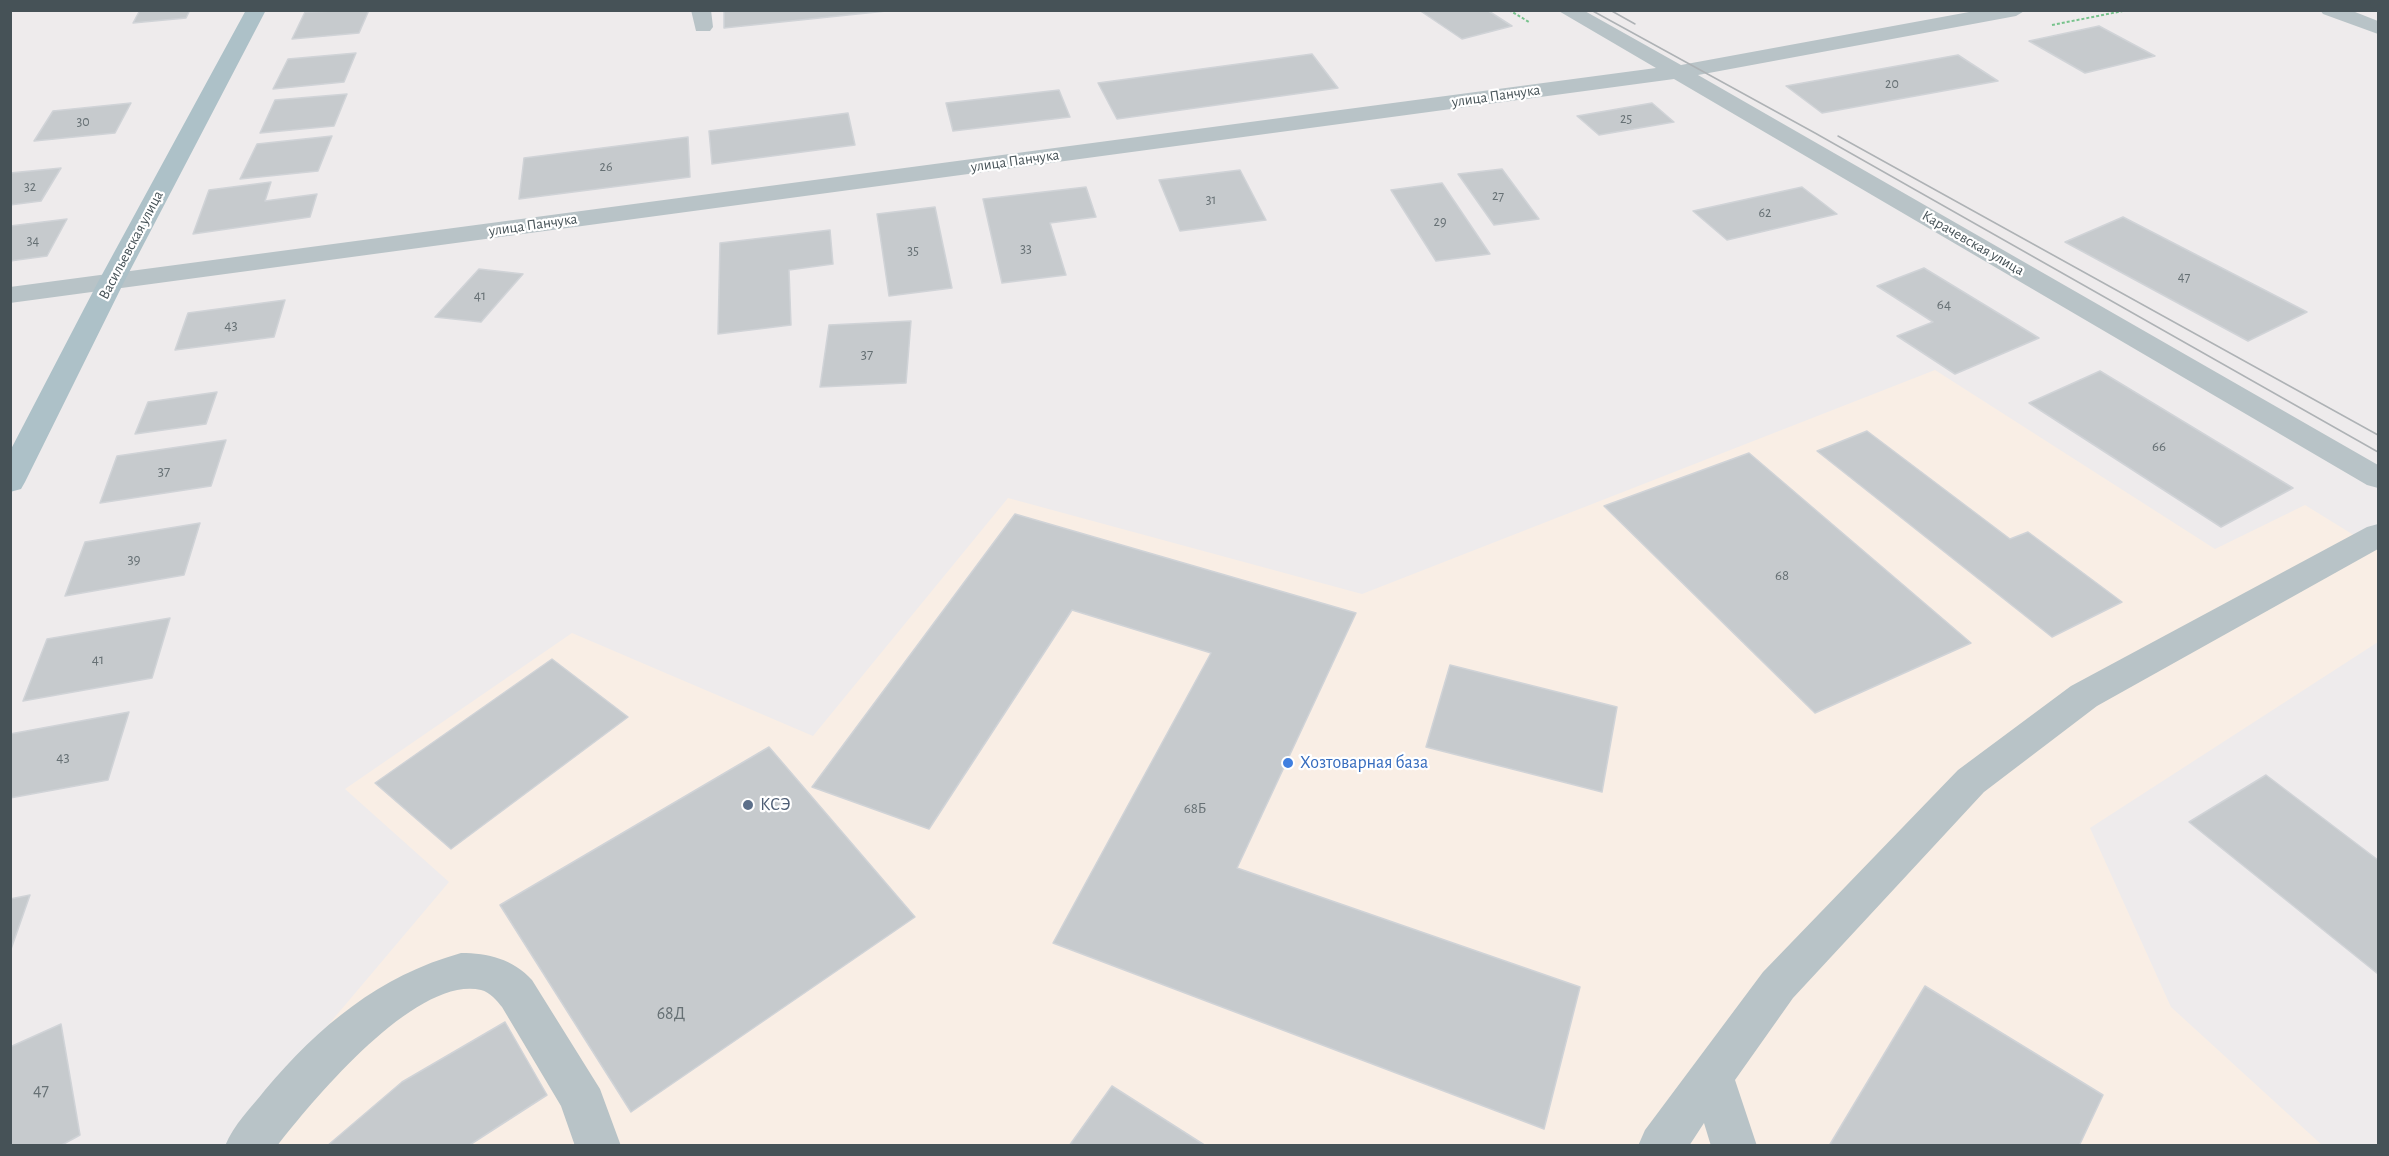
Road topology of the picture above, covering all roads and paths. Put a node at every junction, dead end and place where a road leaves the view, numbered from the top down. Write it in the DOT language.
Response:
graph roads {
  1 [pos="256,10"];
  2 [pos="1567,10"];
  3 [pos="2016,10"];
  4 [pos="2330,10"];
  5 [pos="2379,28"];
  6 [pos="1678,72"];
  7 [pos="111,282"];
  8 [pos="10,295"];
  9 [pos="2379,478"];
  10 [pos="10,482"];
  11 [pos="2379,536"];
  12 [pos="1712,1076"];
  13 [pos="248,1146"];
  14 [pos="598,1146"];
  15 [pos="1660,1146"];
  16 [pos="1734,1146"];
  1 -- 7 [label="main road, Васильевская улица"];
  2 -- 6 [label="street, Карачевская улица"];
  3 -- 6 [label="street, улица Панчука"];
  4 -- 5 [label="street"];
  6 -- 7 [label="street, улица Панчука"];
  6 -- 9 [label="street, Карачевская улица"];
  7 -- 8 [label="street, улица Панчука"];
  7 -- 10 [label="main road, Васильевская улица"];
  11 -- 12 [label="street"];
  12 -- 15 [label="street"];
  12 -- 16 [label="street"];
  13 -- 14 [label="street"];
}
